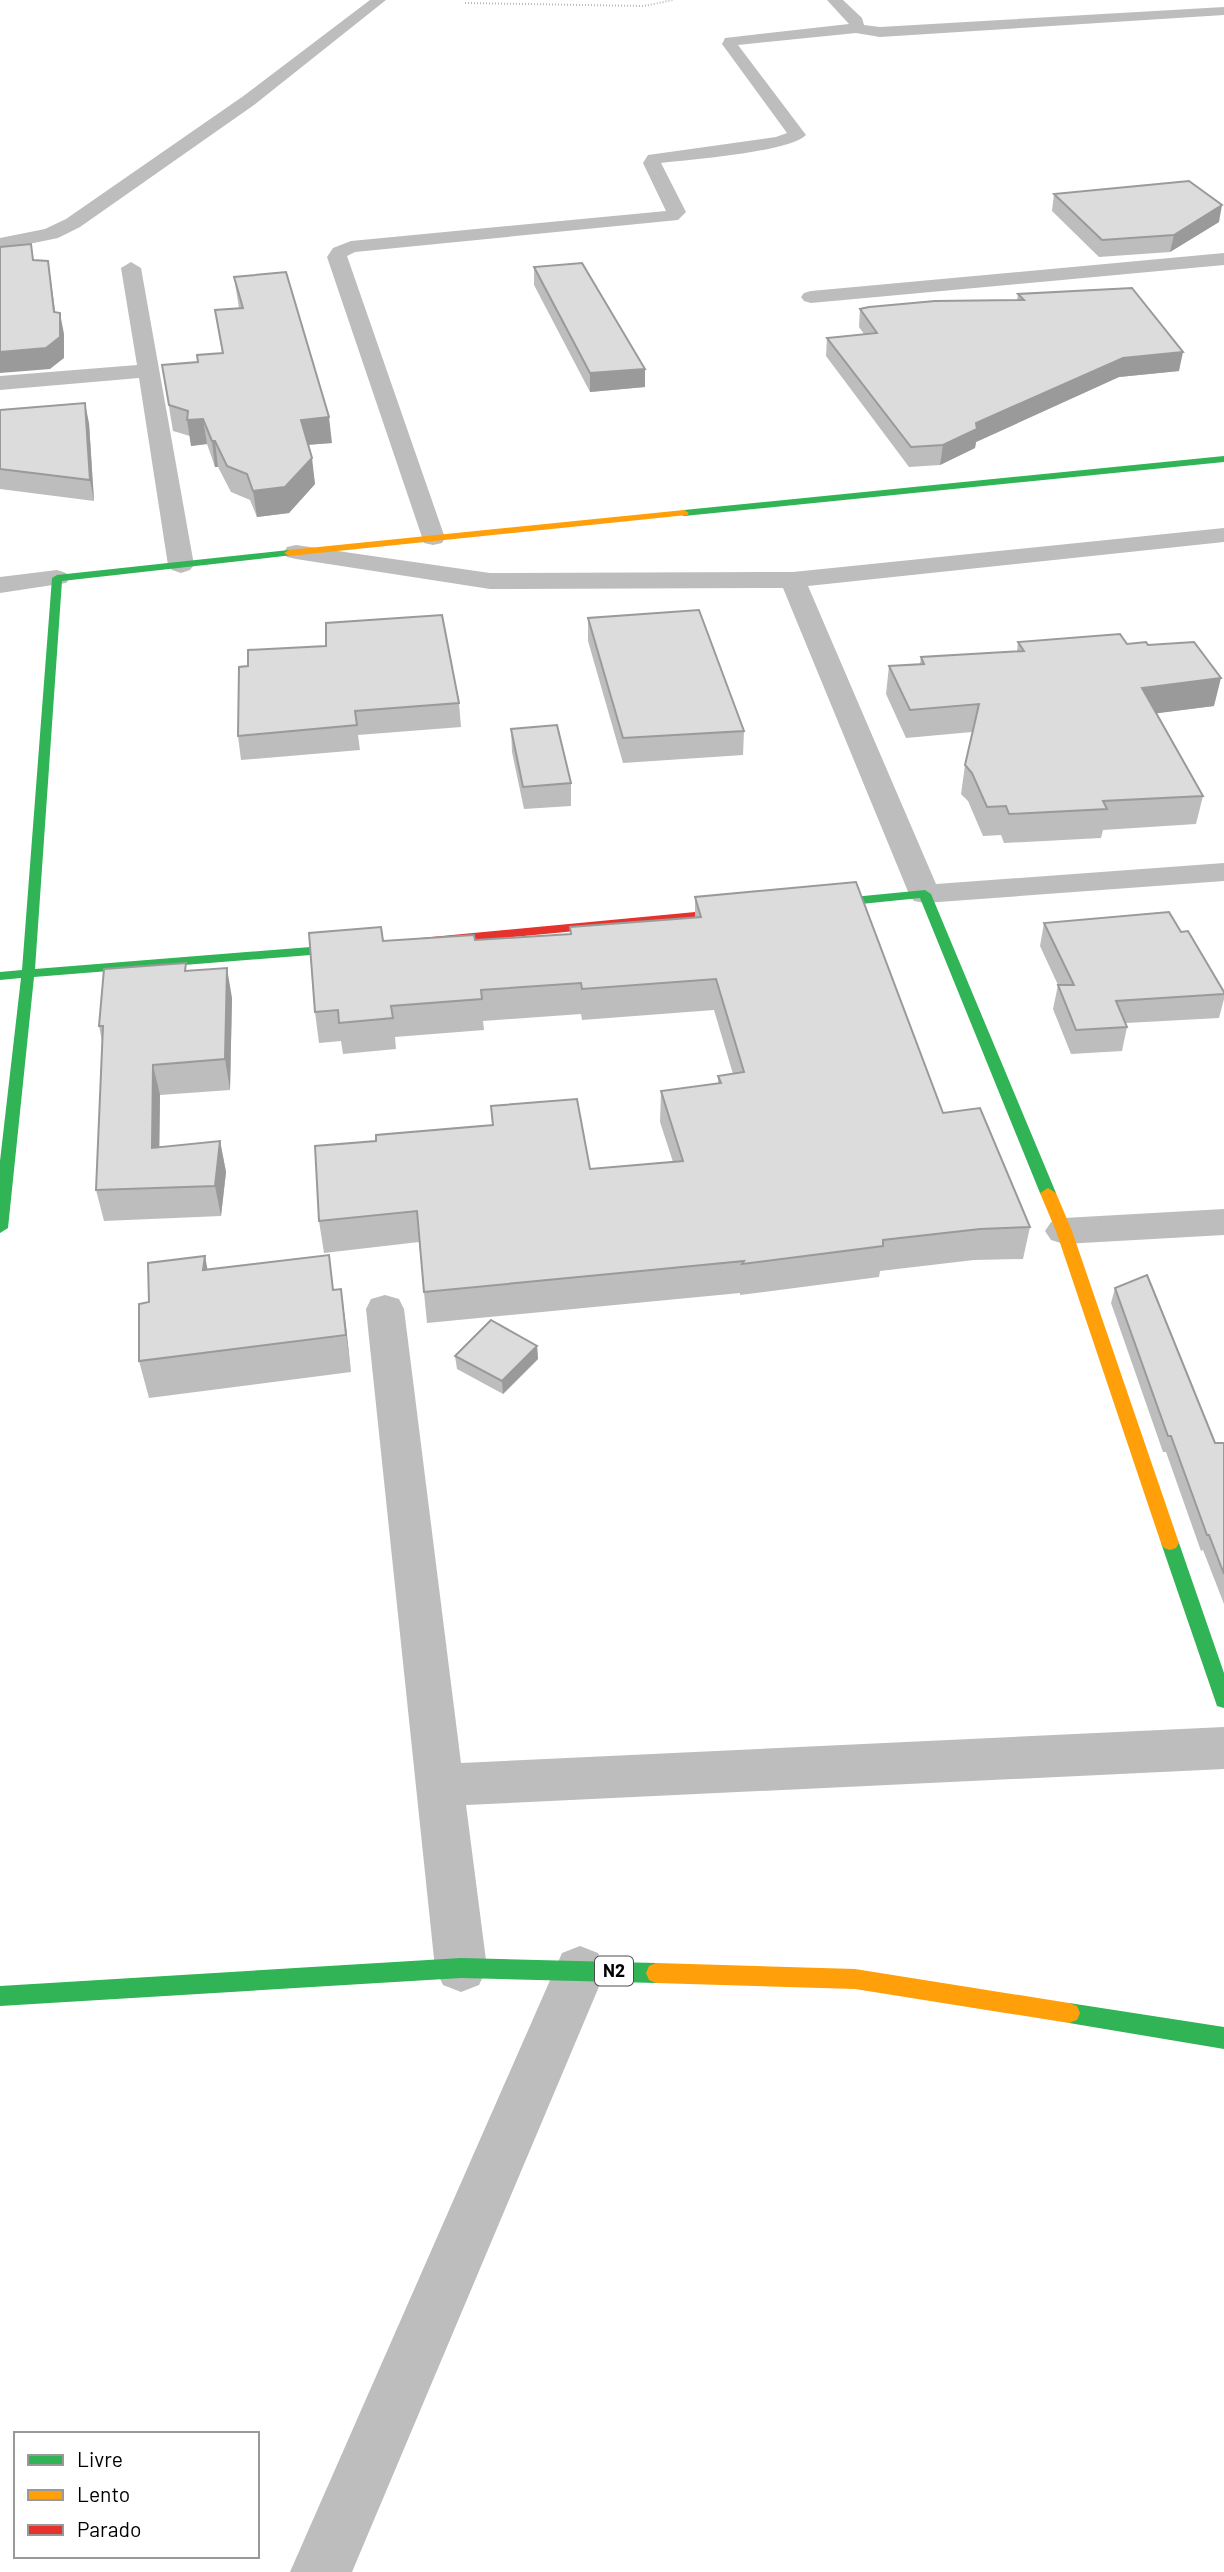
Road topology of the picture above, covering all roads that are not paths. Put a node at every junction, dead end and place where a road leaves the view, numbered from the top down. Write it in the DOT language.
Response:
graph roads {
  1 [pos="379,0"];
  2 [pos="834,0"];
  3 [pos="1224,11"];
  4 [pos="856,28"];
  5 [pos="0,244"];
  6 [pos="1224,259"];
  7 [pos="131,268"];
  8 [pos="811,297"];
  9 [pos="148,371"];
  10 [pos="0,383"];
  11 [pos="1224,459"];
  12 [pos="1224,535"];
  13 [pos="433,538"];
  14 [pos="296,552"];
  15 [pos="181,565"];
  16 [pos="57,578"];
  17 [pos="793,580"];
  18 [pos="0,585"];
  19 [pos="1224,872"];
  20 [pos="925,894"];
  21 [pos="801,905"];
  22 [pos="760,909"];
  23 [pos="410,943"];
  24 [pos="384,945"];
  25 [pos="28,974"];
  26 [pos="0,976"];
  27 [pos="1224,1222"];
  28 [pos="0,1228"];
  29 [pos="1064,1231"];
  30 [pos="385,1309"];
  31 [pos="1224,1700"];
  32 [pos="1224,1748"];
  33 [pos="440,1785"];
  34 [pos="461,1968"];
  35 [pos="580,1970"];
  36 [pos="0,1996"];
  37 [pos="1224,2038"];
  38 [pos="321,2572"];
  1 -- 5 [label="street"];
  2 -- 4 [label="street"];
  3 -- 4 [label="street"];
  4 -- 13 [label="street"];
  6 -- 8 [label="street"];
  7 -- 9 [label="street"];
  9 -- 10 [label="street"];
  9 -- 15 [label="street"];
  11 -- 13 [label="street"];
  12 -- 17 [label="street"];
  13 -- 14 [label="street"];
  14 -- 15 [label="street"];
  14 -- 17 [label="street"];
  15 -- 16 [label="street"];
  16 -- 18 [label="street"];
  16 -- 25 [label="street"];
  17 -- 20 [label="street"];
  19 -- 20 [label="street"];
  20 -- 21 [label="street"];
  20 -- 29 [label="street"];
  22 -- 23 [label="street"];
  24 -- 25 [label="street"];
  25 -- 26 [label="street"];
  25 -- 28 [label="street"];
  27 -- 29 [label="street"];
  29 -- 31 [label="street"];
  30 -- 33 [label="street"];
  32 -- 33 [label="street"];
  33 -- 34 [label="street"];
  34 -- 35 [label="street, N2"];
  34 -- 36 [label="street, N2"];
  35 -- 37 [label="street, N2"];
  35 -- 38 [label="street"];
}
